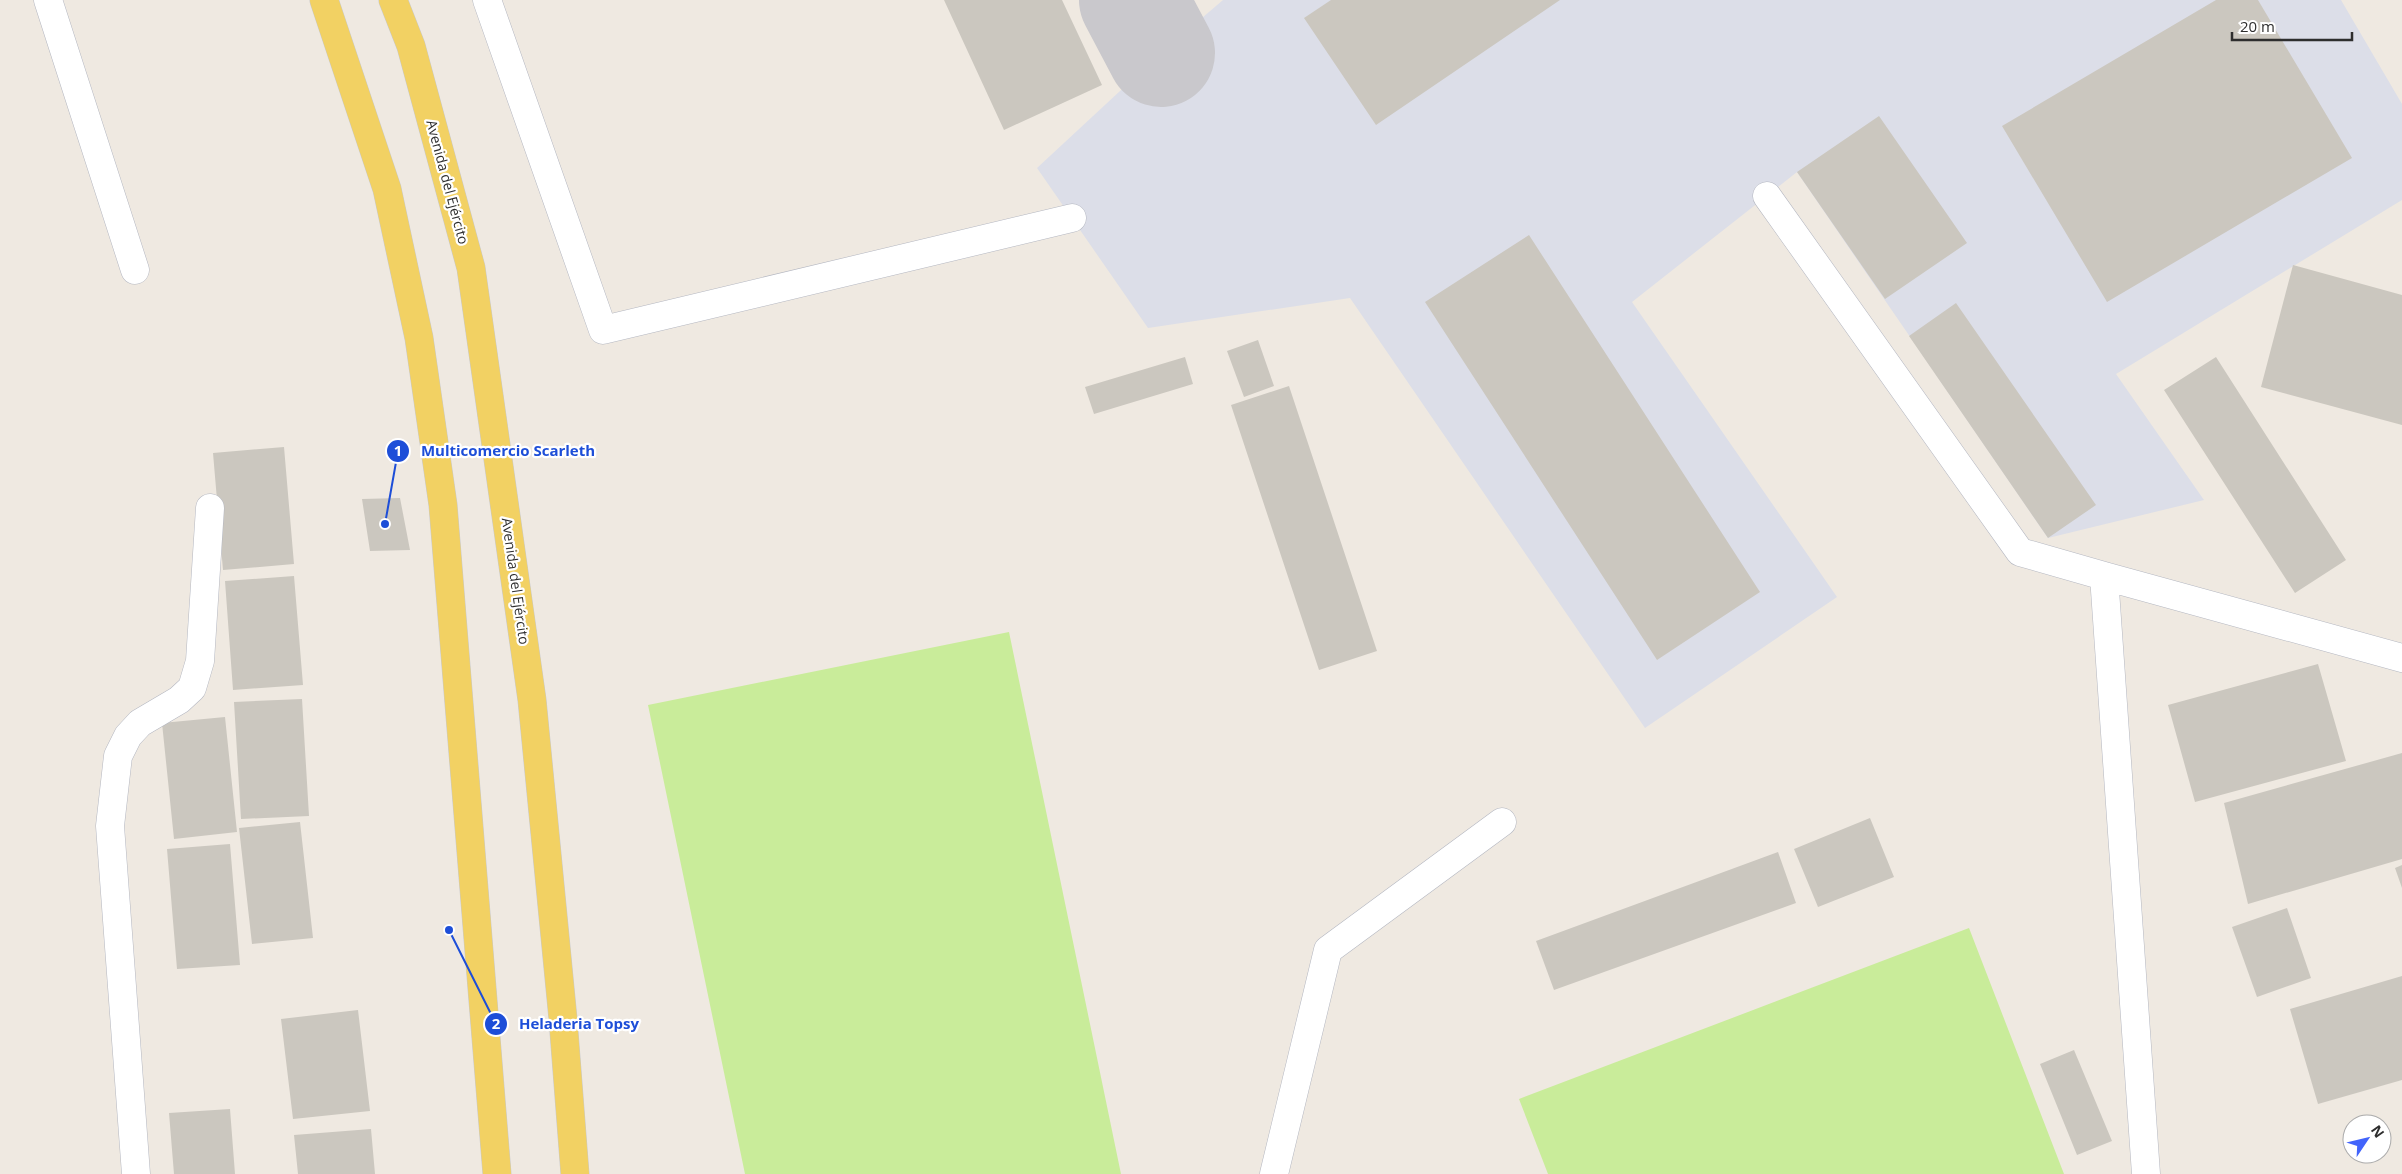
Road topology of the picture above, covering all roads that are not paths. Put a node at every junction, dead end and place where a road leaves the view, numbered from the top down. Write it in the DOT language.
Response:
graph roads {
  1 [pos="48,0"];
  2 [pos="324,0"];
  3 [pos="393,0"];
  4 [pos="487,0"];
  5 [pos="1767,196"];
  6 [pos="1072,218"];
  7 [pos="135,270"];
  8 [pos="210,508"];
  9 [pos="2104,576"];
  10 [pos="2402,658"];
  11 [pos="1502,822"];
  12 [pos="136,1174"];
  13 [pos="497,1174"];
  14 [pos="575,1174"];
  15 [pos="1274,1174"];
  16 [pos="2146,1174"];
  1 -- 7 [label="street"];
  2 -- 13 [label="main road"];
  3 -- 14 [label="main road, Avenida del Ejército"];
  4 -- 6 [label="street"];
  5 -- 9 [label="street"];
  8 -- 12 [label="street"];
  9 -- 10 [label="street"];
  9 -- 16 [label="street"];
  11 -- 15 [label="street"];
}
